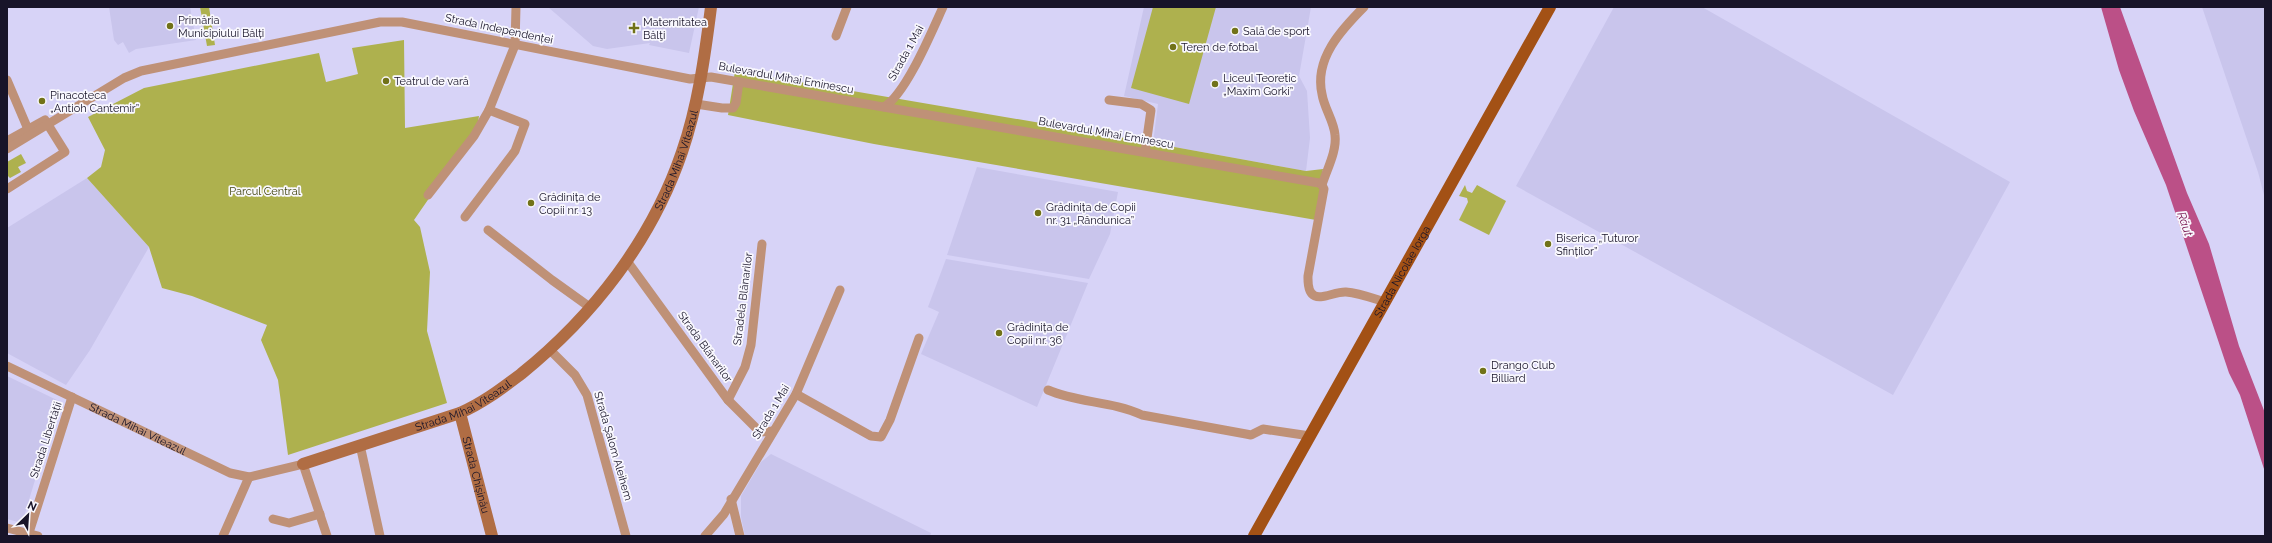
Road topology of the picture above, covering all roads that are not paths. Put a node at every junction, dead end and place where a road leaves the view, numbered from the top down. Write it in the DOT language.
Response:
graph roads {
  1 [pos="516,7"];
  2 [pos="711,7"];
  3 [pos="847,7"];
  4 [pos="944,7"];
  5 [pos="1364,7"];
  6 [pos="1550,7"];
  7 [pos="836,36"];
  8 [pos="515,45"];
  9 [pos="7,80"];
  10 [pos="699,80"];
  11 [pos="739,82"];
  12 [pos="1109,100"];
  13 [pos="696,104"];
  14 [pos="884,107"];
  15 [pos="489,110"];
  16 [pos="48,125"];
  17 [pos="29,133"];
  18 [pos="7,141"];
  19 [pos="7,149"];
  20 [pos="1145,152"];
  21 [pos="1322,184"];
  22 [pos="7,189"];
  23 [pos="428,195"];
  24 [pos="465,217"];
  25 [pos="488,230"];
  26 [pos="762,244"];
  27 [pos="628,261"];
  28 [pos="840,290"];
  29 [pos="1385,302"];
  30 [pos="591,308"];
  31 [pos="919,338"];
  32 [pos="550,350"];
  33 [pos="7,366"];
  34 [pos="1048,390"];
  35 [pos="796,394"];
  36 [pos="72,397"];
  37 [pos="728,400"];
  38 [pos="460,413"];
  39 [pos="773,431"];
  40 [pos="1310,436"];
  41 [pos="360,445"];
  42 [pos="303,464"];
  43 [pos="249,478"];
  44 [pos="732,499"];
  45 [pos="320,514"];
  46 [pos="273,519"];
  47 [pos="7,528"];
  48 [pos="31,535"];
  49 [pos="223,536"];
  50 [pos="327,536"];
  51 [pos="380,536"];
  52 [pos="492,536"];
  53 [pos="626,536"];
  54 [pos="705,536"];
  55 [pos="740,536"];
  56 [pos="1254,536"];
  1 -- 8 [label="street"];
  2 -- 10 [label="street, Strada Mihai Viteazul"];
  3 -- 7 [label="street"];
  4 -- 14 [label="street, Strada 1 Mai"];
  5 -- 21 [label="street"];
  6 -- 29 [label="main road, Strada Nicolae Iorga"];
  8 -- 10 [label="street, Strada Independenței"];
  8 -- 15 [label="street"];
  8 -- 16 [label="street, Strada Independenței"];
  9 -- 17 [label="street"];
  10 -- 11 [label="street, Bulevardul Mihai Eminescu"];
  10 -- 13 [label="street, Strada Mihai Viteazul"];
  11 -- 13 [label="street"];
  11 -- 14 [label="street, Bulevardul Mihai Eminescu"];
  12 -- 20 [label="street"];
  13 -- 27 [label="street, Strada Mihai Viteazul"];
  14 -- 20 [label="street, Bulevardul Mihai Eminescu"];
  15 -- 23 [label="street"];
  15 -- 24 [label="street"];
  16 -- 17 [label="street"];
  16 -- 22 [label="street"];
  17 -- 18 [label="street"];
  17 -- 19 [label="street"];
  20 -- 21 [label="street, Bulevardul Mihai Eminescu"];
  21 -- 29 [label="street"];
  25 -- 30 [label="street"];
  26 -- 37 [label="street, Stradela Blănarilor"];
  27 -- 30 [label="street, Strada Mihai Viteazul"];
  27 -- 37 [label="street, Strada Blănarilor"];
  28 -- 35 [label="street, Strada 1 Mai"];
  29 -- 40 [label="main road, Strada Nicolae Iorga"];
  30 -- 32 [label="street, Strada Mihai Viteazul"];
  31 -- 35 [label="street"];
  32 -- 38 [label="street, Strada Mihai Viteazul"];
  32 -- 53 [label="street, Strada Șalom Aleihem"];
  33 -- 36 [label="street, Strada Mihai Viteazul"];
  34 -- 40 [label="street"];
  35 -- 39 [label="street, Strada 1 Mai"];
  36 -- 43 [label="street, Strada Mihai Viteazul"];
  36 -- 48 [label="street, Strada Libertății"];
  37 -- 39 [label="street, Strada Blănarilor"];
  38 -- 41 [label="street, Strada Mihai Viteazul"];
  38 -- 52 [label="street, Strada Chișinău"];
  39 -- 44 [label="street, Strada 1 Mai"];
  40 -- 56 [label="main road, Strada Nicolae Iorga"];
  41 -- 42 [label="street, Strada Mihai Viteazul"];
  41 -- 51 [label="street"];
  42 -- 43 [label="street, Strada Mihai Viteazul"];
  42 -- 45 [label="street"];
  43 -- 49 [label="street"];
  44 -- 54 [label="street, Strada 1 Mai"];
  44 -- 55 [label="street"];
  45 -- 46 [label="street"];
  45 -- 50 [label="street"];
  47 -- 48 [label="street"];
}
